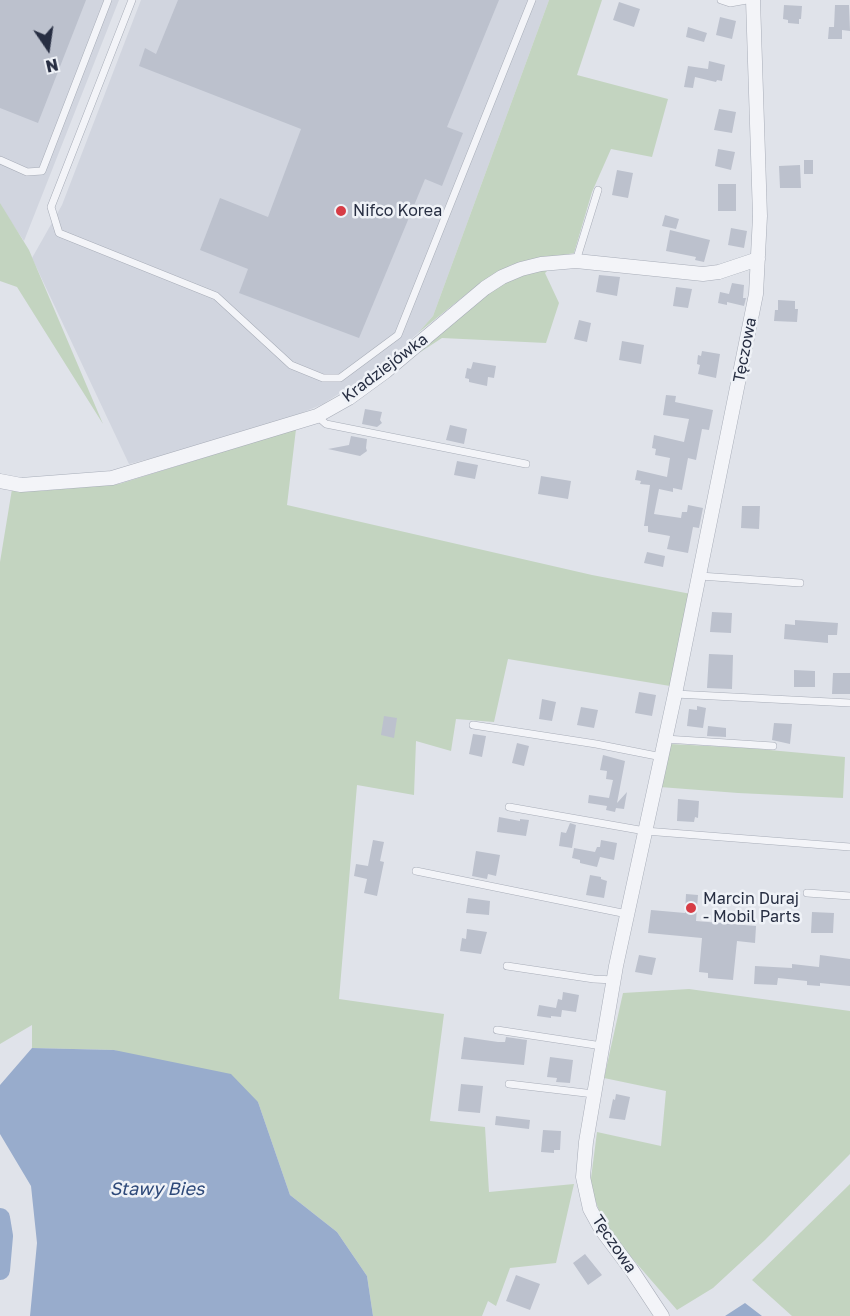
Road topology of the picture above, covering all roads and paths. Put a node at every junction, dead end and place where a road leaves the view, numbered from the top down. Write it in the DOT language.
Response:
graph roads {
  1 [pos="108,0"];
  2 [pos="132,0"];
  3 [pos="532,0"];
  4 [pos="721,0"];
  5 [pos="747,0"];
  6 [pos="753,0"];
  7 [pos="0,160"];
  8 [pos="598,190"];
  9 [pos="758,259"];
  10 [pos="576,261"];
  11 [pos="317,416"];
  12 [pos="526,464"];
  13 [pos="0,481"];
  14 [pos="699,576"];
  15 [pos="800,583"];
  16 [pos="675,694"];
  17 [pos="850,703"];
  18 [pos="473,725"];
  19 [pos="665,739"];
  20 [pos="773,746"];
  21 [pos="662,757"];
  22 [pos="509,807"];
  23 [pos="645,831"];
  24 [pos="850,847"];
  25 [pos="416,871"];
  26 [pos="807,893"];
  27 [pos="850,896"];
  28 [pos="627,914"];
  29 [pos="507,966"];
  30 [pos="614,980"];
  31 [pos="497,1030"];
  32 [pos="602,1046"];
  33 [pos="509,1084"];
  34 [pos="594,1094"];
  35 [pos="662,1316"];
  1 -- 7 [label="lane"];
  2 -- 3 [label="lane"];
  4 -- 5 [label="lane"];
  6 -- 9 [label="street, Tęczowa"];
  8 -- 10 [label="lane"];
  9 -- 10 [label="street, Kradziejówka"];
  9 -- 14 [label="street, Tęczowa"];
  10 -- 11 [label="street, Kradziejówka"];
  11 -- 12 [label="lane"];
  11 -- 13 [label="street, Kradziejówka"];
  14 -- 15 [label="lane"];
  14 -- 16 [label="street, Tęczowa"];
  16 -- 17 [label="lane"];
  16 -- 19 [label="street, Tęczowa"];
  18 -- 21 [label="lane"];
  19 -- 20 [label="lane"];
  19 -- 21 [label="street, Tęczowa"];
  21 -- 23 [label="street, Tęczowa"];
  22 -- 23 [label="lane"];
  23 -- 24 [label="lane"];
  23 -- 28 [label="street, Tęczowa"];
  25 -- 28 [label="lane"];
  26 -- 27 [label="lane"];
  28 -- 30 [label="street, Tęczowa"];
  29 -- 30 [label="lane"];
  30 -- 32 [label="street, Tęczowa"];
  31 -- 32 [label="lane"];
  32 -- 34 [label="street, Tęczowa"];
  33 -- 34 [label="lane"];
  34 -- 35 [label="street, Tęczowa"];
}
